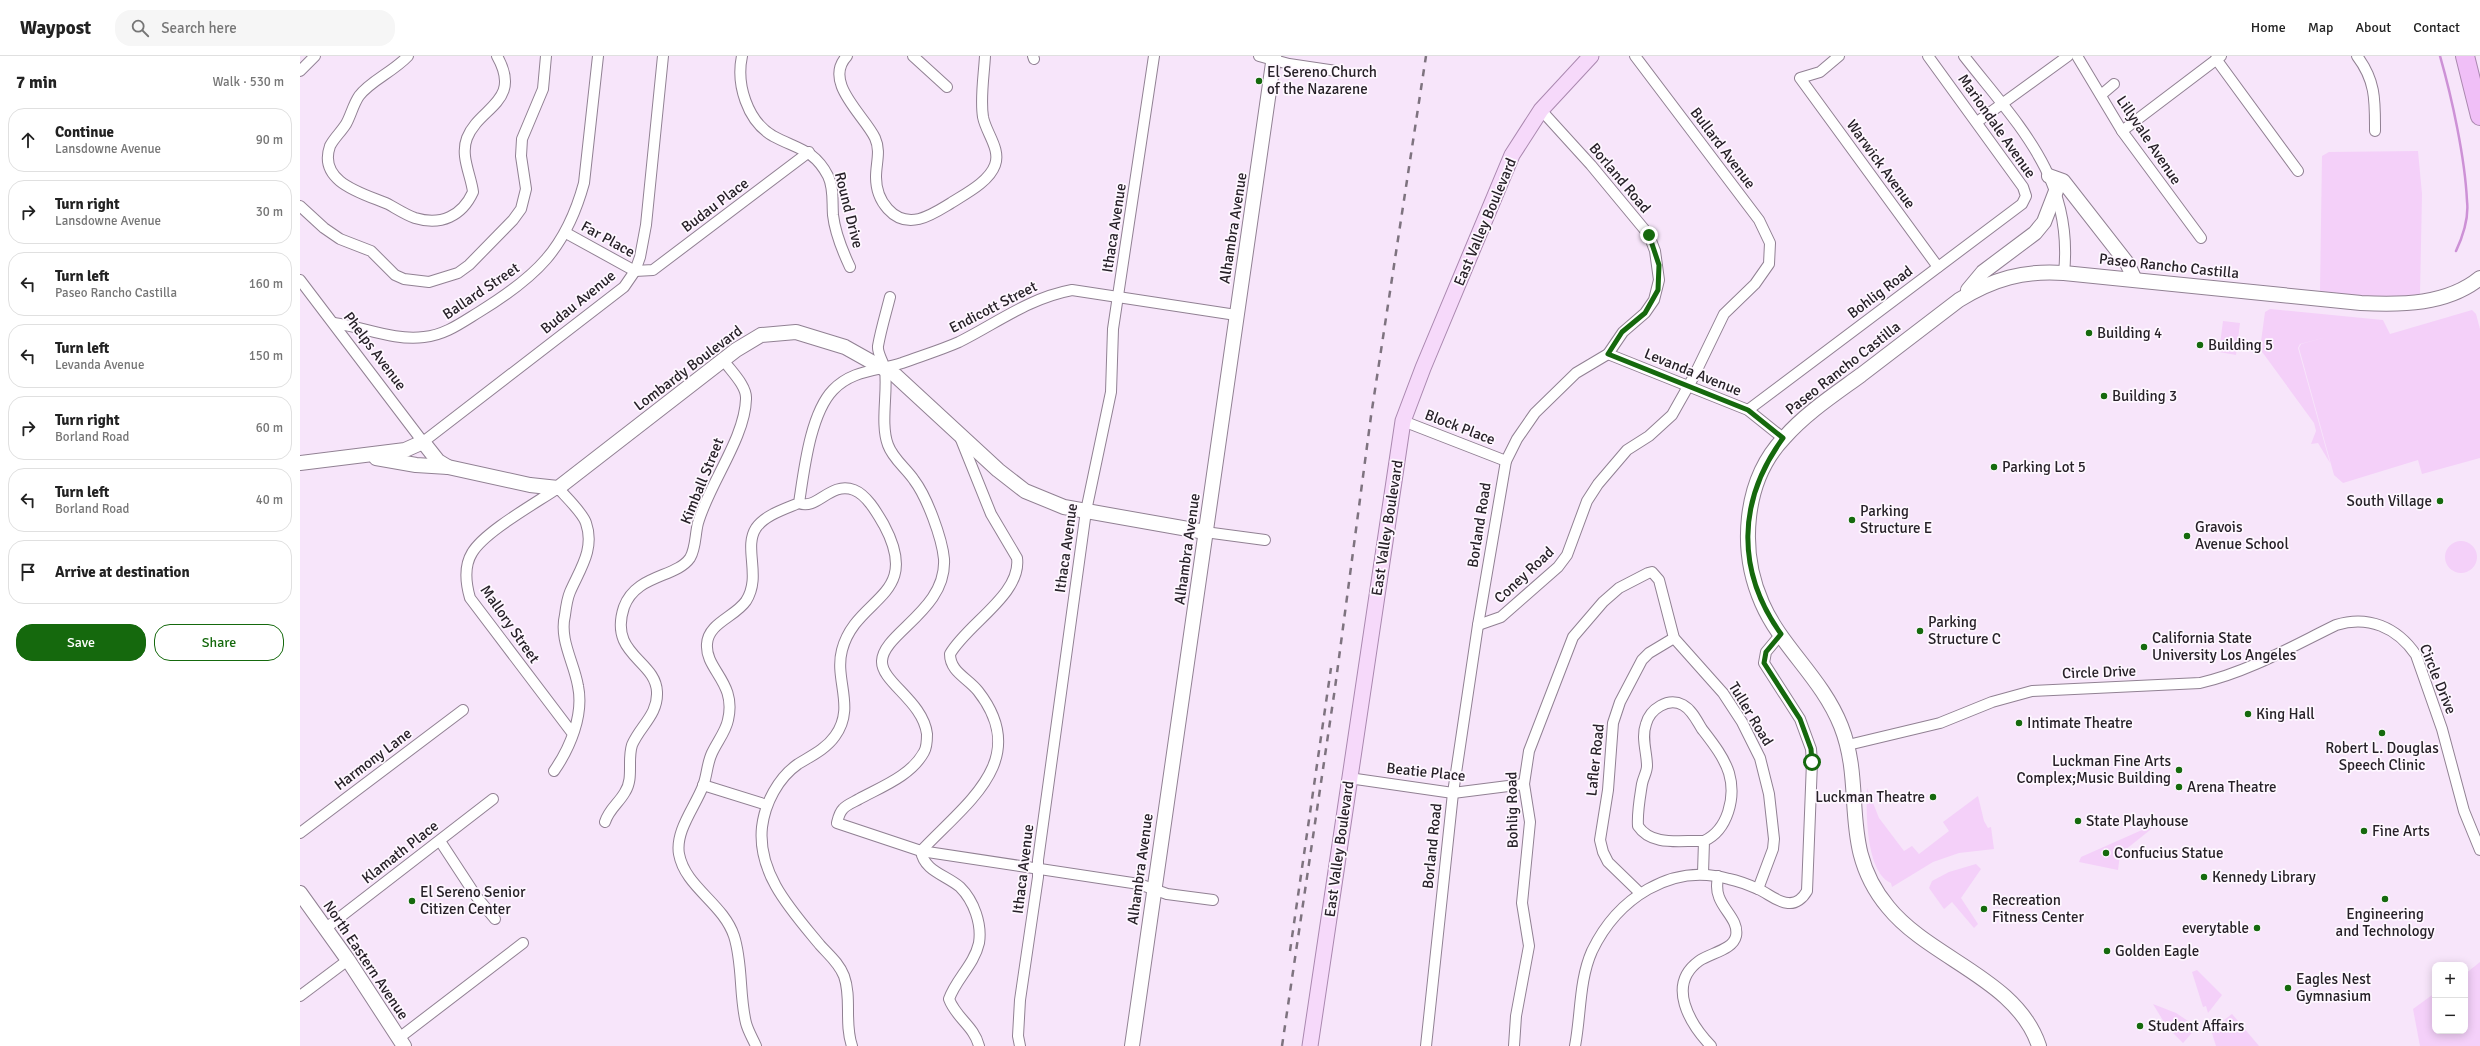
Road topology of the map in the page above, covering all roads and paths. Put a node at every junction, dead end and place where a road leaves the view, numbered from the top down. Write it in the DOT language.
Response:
graph roads {
  1 [pos="315,56"];
  2 [pos="408,56"];
  3 [pos="497,56"];
  4 [pos="546,56"];
  5 [pos="598,56"];
  6 [pos="663,56"];
  7 [pos="742,56"];
  8 [pos="847,56"];
  9 [pos="913,56"];
  10 [pos="985,56"];
  11 [pos="1154,56"];
  12 [pos="1259,56"];
  13 [pos="1591,56"];
  14 [pos="1635,56"];
  15 [pos="1839,56"];
  16 [pos="1928,56"];
  17 [pos="1964,56"];
  18 [pos="2068,56"];
  19 [pos="2077,56"];
  20 [pos="2357,56"];
  21 [pos="2465,56"];
  22 [pos="1274,58"];
  23 [pos="2218,58"];
  24 [pos="300,71"];
  25 [pos="1336,71"];
  26 [pos="2114,84"];
  27 [pos="947,87"];
  28 [pos="2101,95"];
  29 [pos="2001,104"];
  30 [pos="1541,110"];
  31 [pos="2480,116"];
  32 [pos="1977,122"];
  33 [pos="2122,131"];
  34 [pos="2375,131"];
  35 [pos="809,152"];
  36 [pos="2298,171"];
  37 [pos="2049,176"];
  38 [pos="2056,192"];
  39 [pos="2026,196"];
  40 [pos="300,206"];
  41 [pos="566,233"];
  42 [pos="2200,238"];
  43 [pos="1769,264"];
  44 [pos="850,267"];
  45 [pos="1938,267"];
  46 [pos="635,271"];
  47 [pos="2064,273"];
  48 [pos="2480,278"];
  49 [pos="300,280"];
  50 [pos="2135,280"];
  51 [pos="890,297"];
  52 [pos="1118,298"];
  53 [pos="1959,300"];
  54 [pos="1236,315"];
  55 [pos="334,323"];
  56 [pos="1608,354"];
  57 [pos="724,361"];
  58 [pos="885,369"];
  59 [pos="1689,387"];
  60 [pos="1748,410"];
  61 [pos="1403,421"];
  62 [pos="958,432"];
  63 [pos="1783,438"];
  64 [pos="423,442"];
  65 [pos="362,455"];
  66 [pos="1506,461"];
  67 [pos="300,463"];
  68 [pos="448,467"];
  69 [pos="558,488"];
  70 [pos="798,503"];
  71 [pos="1086,511"];
  72 [pos="1205,532"];
  73 [pos="1265,540"];
  74 [pos="1652,572"];
  75 [pos="1478,625"];
  76 [pos="1781,634"];
  77 [pos="1674,638"];
  78 [pos="463,710"];
  79 [pos="573,734"];
  80 [pos="1848,744"];
  81 [pos="554,771"];
  82 [pos="1349,778"];
  83 [pos="1524,784"];
  84 [pos="703,785"];
  85 [pos="1453,793"];
  86 [pos="493,799"];
  87 [pos="767,805"];
  88 [pos="605,822"];
  89 [pos="300,833"];
  90 [pos="440,841"];
  91 [pos="1704,841"];
  92 [pos="2480,850"];
  93 [pos="922,851"];
  94 [pos="1039,868"];
  95 [pos="1703,873"];
  96 [pos="1718,876"];
  97 [pos="1154,889"];
  98 [pos="1758,889"];
  99 [pos="1640,893"];
  100 [pos="300,894"];
  101 [pos="1213,900"];
  102 [pos="495,919"];
  103 [pos="326,928"];
  104 [pos="523,943"];
  105 [pos="348,960"];
  106 [pos="300,996"];
  107 [pos="401,1042"];
  108 [pos="756,1046"];
  109 [pos="852,1046"];
  110 [pos="979,1046"];
  111 [pos="1020,1046"];
  112 [pos="1132,1046"];
  113 [pos="1310,1046"];
  114 [pos="1426,1046"];
  115 [pos="1514,1046"];
  116 [pos="1575,1046"];
  117 [pos="1711,1046"];
  118 [pos="2039,1046"];
  1 -- 24 [label="street"];
  2 -- 3 [label="street"];
  4 -- 40 [label="street"];
  5 -- 41 [label="street, Ballard Street"];
  6 -- 46 [label="street, Budau Avenue"];
  7 -- 35 [label="street, Round Drive"];
  8 -- 10 [label="street"];
  9 -- 27 [label="street"];
  11 -- 52 [label="street, Ithaca Avenue"];
  12 -- 22 [label="street"];
  13 -- 30 [label="main road, East Valley Boulevard"];
  14 -- 43 [label="street, Bullard Avenue"];
  15 -- 45 [label="street, Warwick Avenue"];
  16 -- 32 [label="street, Mariondale Avenue"];
  17 -- 29 [label="street, Mariondale Avenue"];
  18 -- 29 [label="street"];
  19 -- 28 [label="street, Lillyvale Avenue"];
  20 -- 34 [label="street"];
  21 -- 31 [label="highway"];
  22 -- 25 [label="street"];
  22 -- 54 [label="street, Alhambra Avenue"];
  23 -- 33 [label="street"];
  23 -- 36 [label="street"];
  26 -- 28 [label="street"];
  28 -- 33 [label="street, Lillyvale Avenue"];
  29 -- 32 [label="street"];
  29 -- 37 [label="street, Mariondale Avenue"];
  30 -- 56 [label="street, Borland Road"];
  30 -- 61 [label="main road, East Valley Boulevard"];
  32 -- 39 [label="street, Mariondale Avenue"];
  33 -- 42 [label="street, Lillyvale Avenue"];
  35 -- 44 [label="street, Round Drive"];
  35 -- 46 [label="street, Budau Place"];
  37 -- 38 [label="street, Mariondale Avenue"];
  37 -- 50 [label="street"];
  38 -- 47 [label="street, Mariondale Avenue"];
  38 -- 53 [label="street"];
  39 -- 45 [label="street, Bohlig Road"];
  41 -- 46 [label="street, Far Place"];
  41 -- 55 [label="street, Ballard Street"];
  43 -- 59 [label="street, Coney Road"];
  45 -- 60 [label="street, Bohlig Road"];
  46 -- 64 [label="street, Budau Avenue"];
  47 -- 50 [label="street, Paseo Rancho Castilla"];
  47 -- 53 [label="street, Paseo Rancho Castilla"];
  48 -- 50 [label="street, Paseo Rancho Castilla"];
  49 -- 55 [label="street, Phelps Avenue"];
  51 -- 58 [label="street"];
  52 -- 54 [label="street, Endicott Street"];
  52 -- 58 [label="street, Endicott Street"];
  52 -- 71 [label="street, Ithaca Avenue"];
  53 -- 63 [label="street, Paseo Rancho Castilla"];
  54 -- 72 [label="street, Alhambra Avenue"];
  55 -- 64 [label="street, Phelps Avenue"];
  56 -- 59 [label="street, Levanda Avenue"];
  56 -- 66 [label="street, Borland Road"];
  57 -- 58 [label="street, Lombardy Boulevard"];
  57 -- 69 [label="street, Lombardy Boulevard"];
  57 -- 88 [label="street, Kimball Street"];
  58 -- 62 [label="street, Lombardy Boulevard"];
  58 -- 70 [label="street, Endicott Street"];
  58 -- 93 [label="street"];
  59 -- 60 [label="street, Levanda Avenue"];
  59 -- 75 [label="street, Coney Road"];
  60 -- 63 [label="street, Levanda Avenue"];
  61 -- 66 [label="street, Block Place"];
  61 -- 82 [label="main road, East Valley Boulevard"];
  62 -- 71 [label="street, Lombardy Boulevard"];
  62 -- 93 [label="street"];
  63 -- 76 [label="street, Paseo Rancho Castilla"];
  64 -- 65 [label="street"];
  64 -- 68 [label="street"];
  65 -- 67 [label="street"];
  65 -- 68 [label="street"];
  66 -- 75 [label="street, Borland Road"];
  68 -- 69 [label="street"];
  69 -- 79 [label="street"];
  69 -- 79 [label="street, Mallory Street"];
  70 -- 84 [label="street"];
  70 -- 87 [label="street"];
  71 -- 72 [label="street, Lombardy Boulevard"];
  71 -- 94 [label="street, Ithaca Avenue"];
  72 -- 73 [label="street, Lombardy Boulevard"];
  72 -- 97 [label="street, Alhambra Avenue"];
  74 -- 77 [label="street, Tuller Road"];
  74 -- 83 [label="street, Bohlig Road"];
  75 -- 85 [label="street, Borland Road"];
  76 -- 80 [label="street, Paseo Rancho Castilla"];
  76 -- 98 [label="street"];
  77 -- 98 [label="street, Tuller Road"];
  77 -- 99 [label="street, Lafler Road"];
  78 -- 89 [label="street, Harmony Lane"];
  79 -- 81 [label="street"];
  80 -- 92 [label="street, Circle Drive"];
  80 -- 118 [label="street, Paseo Rancho Castilla"];
  82 -- 85 [label="street, Beatie Place"];
  82 -- 113 [label="main road, East Valley Boulevard"];
  83 -- 85 [label="street, Beatie Place"];
  83 -- 115 [label="street, Bohlig Road"];
  84 -- 87 [label="street"];
  84 -- 108 [label="street"];
  85 -- 114 [label="street, Borland Road"];
  86 -- 90 [label="street, Klamath Place"];
  87 -- 109 [label="street"];
  90 -- 102 [label="street"];
  90 -- 103 [label="street, Klamath Place"];
  91 -- 91 [label="street"];
  91 -- 95 [label="street"];
  93 -- 94 [label="street"];
  93 -- 110 [label="street"];
  94 -- 97 [label="street"];
  94 -- 111 [label="street, Ithaca Avenue"];
  95 -- 96 [label="street"];
  95 -- 99 [label="street"];
  96 -- 98 [label="street"];
  96 -- 117 [label="street"];
  97 -- 101 [label="street"];
  97 -- 112 [label="street, Alhambra Avenue"];
  99 -- 116 [label="street"];
  100 -- 103 [label="street, North Eastern Avenue"];
  103 -- 105 [label="street, North Eastern Avenue"];
  104 -- 107 [label="street"];
  105 -- 106 [label="street"];
  105 -- 107 [label="street, North Eastern Avenue"];
}
